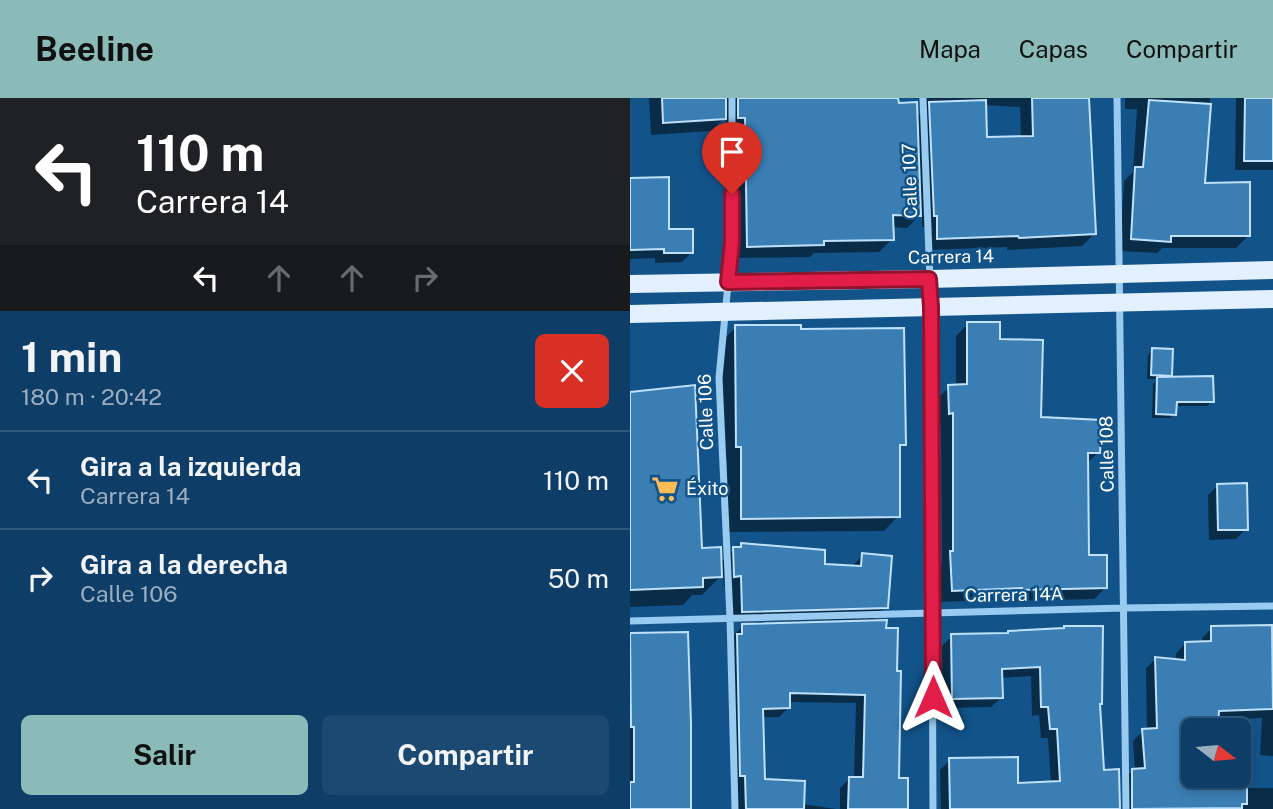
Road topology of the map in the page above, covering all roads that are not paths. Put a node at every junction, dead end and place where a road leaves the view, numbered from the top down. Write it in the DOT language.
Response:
graph roads {
  1 [pos="732,98"];
  2 [pos="923,98"];
  3 [pos="1117,98"];
  4 [pos="1273,270"];
  5 [pos="1120,273"];
  6 [pos="929,279"];
  7 [pos="728,282"];
  8 [pos="630,284"];
  9 [pos="1273,299"];
  10 [pos="1121,302"];
  11 [pos="931,307"];
  12 [pos="725,312"];
  13 [pos="630,314"];
  14 [pos="1273,606"];
  15 [pos="1124,608"];
  16 [pos="932,613"];
  17 [pos="730,618"];
  18 [pos="630,621"];
  19 [pos="735,809"];
  20 [pos="933,809"];
  21 [pos="1126,809"];
  1 -- 7 [label="street, Calle 106"];
  2 -- 6 [label="street, Calle 107"];
  3 -- 5 [label="street, Calle 108"];
  4 -- 5 [label="main road, Carrera 14"];
  5 -- 6 [label="main road, Carrera 14"];
  5 -- 10 [label="street, Calle 108"];
  6 -- 7 [label="main road, Carrera 14"];
  6 -- 11 [label="street, Calle 107"];
  7 -- 8 [label="main road, Carrera 14"];
  7 -- 12 [label="street, Calle 106"];
  9 -- 10 [label="main road"];
  10 -- 11 [label="main road"];
  10 -- 15 [label="street, Calle 108"];
  11 -- 12 [label="main road"];
  11 -- 16 [label="street, Calle 107"];
  12 -- 13 [label="main road"];
  12 -- 17 [label="street, Calle 106"];
  14 -- 15 [label="street, Carrera 14A"];
  15 -- 16 [label="street, Carrera 14A"];
  15 -- 21 [label="street, Calle 108"];
  16 -- 17 [label="street, Carrera 14A"];
  16 -- 20 [label="street, Calle 107"];
  17 -- 18 [label="street, Carrera 14A"];
  17 -- 19 [label="street, Calle 106"];
}
